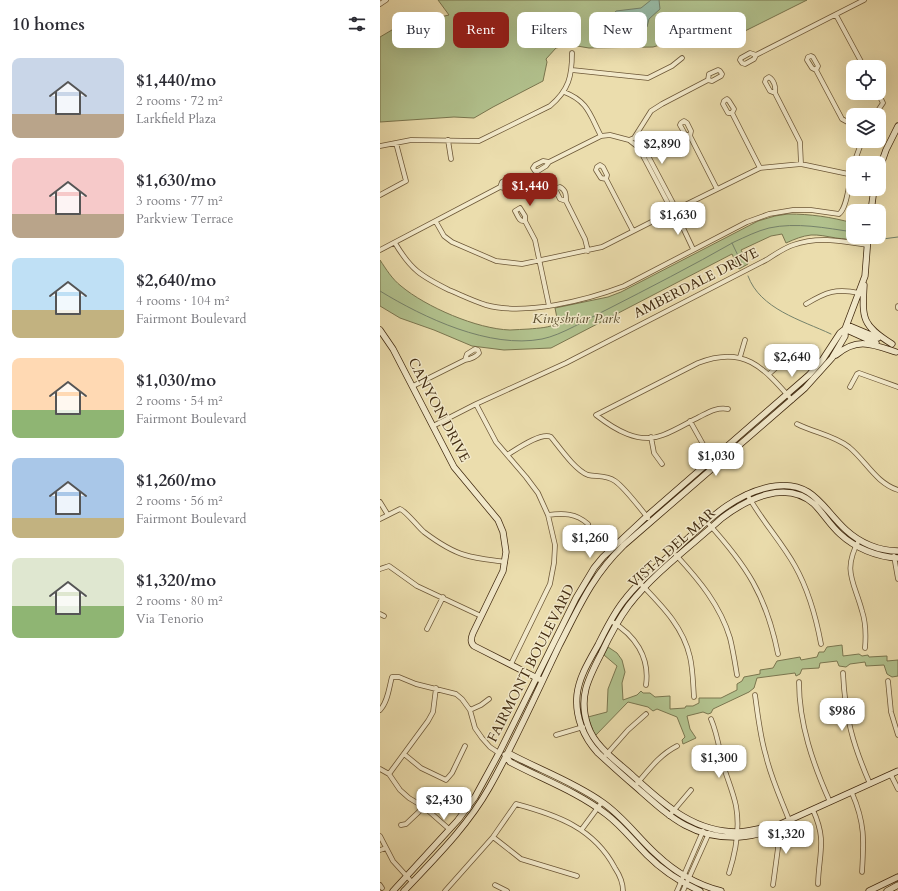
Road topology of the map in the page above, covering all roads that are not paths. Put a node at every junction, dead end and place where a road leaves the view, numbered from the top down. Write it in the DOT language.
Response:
graph roads {
  1 [pos="386,0"];
  2 [pos="864,0"];
  3 [pos="380,4"];
  4 [pos="836,15"];
  5 [pos="572,53"];
  6 [pos="756,55"];
  7 [pos="682,58"];
  8 [pos="860,60"];
  9 [pos="572,70"];
  10 [pos="816,70"];
  11 [pos="708,80"];
  12 [pos="564,92"];
  13 [pos="775,93"];
  14 [pos="732,114"];
  15 [pos="846,121"];
  16 [pos="898,126"];
  17 [pos="637,135"];
  18 [pos="601,136"];
  19 [pos="690,136"];
  20 [pos="448,140"];
  21 [pos="629,140"];
  22 [pos="396,143"];
  23 [pos="380,146"];
  24 [pos="884,156"];
  25 [pos="451,158"];
  26 [pos="648,160"];
  27 [pos="549,162"];
  28 [pos="802,164"];
  29 [pos="760,168"];
  30 [pos="846,174"];
  31 [pos="606,179"];
  32 [pos="660,183"];
  33 [pos="500,187"];
  34 [pos="717,188"];
  35 [pos="380,195"];
  36 [pos="847,196"];
  37 [pos="566,201"];
  38 [pos="674,205"];
  39 [pos="670,207"];
  40 [pos="679,208"];
  41 [pos="669,213"];
  42 [pos="677,215"];
  43 [pos="525,221"];
  44 [pos="436,222"];
  45 [pos="633,231"];
  46 [pos="395,243"];
  47 [pos="868,245"];
  48 [pos="380,250"];
  49 [pos="693,250"];
  50 [pos="588,251"];
  51 [pos="541,261"];
  52 [pos="865,276"];
  53 [pos="859,293"];
  54 [pos="806,304"];
  55 [pos="550,306"];
  56 [pos="846,327"];
  57 [pos="380,330"];
  58 [pos="745,340"];
  59 [pos="892,344"];
  60 [pos="898,346"];
  61 [pos="897,353"];
  62 [pos="789,356"];
  63 [pos="740,357"];
  64 [pos="832,358"];
  65 [pos="465,360"];
  66 [pos="769,374"];
  67 [pos="413,386"];
  68 [pos="898,387"];
  69 [pos="850,388"];
  70 [pos="787,395"];
  71 [pos="792,400"];
  72 [pos="476,404"];
  73 [pos="728,409"];
  74 [pos="690,421"];
  75 [pos="798,424"];
  76 [pos="433,426"];
  77 [pos="651,437"];
  78 [pos="507,455"];
  79 [pos="714,457"];
  80 [pos="720,462"];
  81 [pos="662,464"];
  82 [pos="898,490"];
  83 [pos="747,494"];
  84 [pos="750,500"];
  85 [pos="380,502"];
  86 [pos="388,515"];
  87 [pos="548,515"];
  88 [pos="380,519"];
  89 [pos="649,519"];
  90 [pos="707,522"];
  91 [pos="588,524"];
  92 [pos="712,528"];
  93 [pos="857,543"];
  94 [pos="896,551"];
  95 [pos="673,552"];
  96 [pos="678,557"];
  97 [pos="896,558"];
  98 [pos="505,562"];
  99 [pos="380,569"];
  100 [pos="898,579"];
  101 [pos="640,583"];
  102 [pos="644,588"];
  103 [pos="442,598"];
  104 [pos="481,616"];
  105 [pos="611,621"];
  106 [pos="617,624"];
  107 [pos="427,629"];
  108 [pos="821,644"];
  109 [pos="865,648"];
  110 [pos="778,654"];
  111 [pos="511,664"];
  112 [pos="842,673"];
  113 [pos="737,675"];
  114 [pos="540,679"];
  115 [pos="888,681"];
  116 [pos="799,682"];
  117 [pos="646,685"];
  118 [pos="436,688"];
  119 [pos="755,695"];
  120 [pos="694,697"];
  121 [pos="489,699"];
  122 [pos="380,710"];
  123 [pos="470,710"];
  124 [pos="646,714"];
  125 [pos="711,719"];
  126 [pos="584,726"];
  127 [pos="556,735"];
  128 [pos="898,735"];
  129 [pos="466,746"];
  130 [pos="677,746"];
  131 [pos="499,753"];
  132 [pos="607,753"];
  133 [pos="404,754"];
  134 [pos="506,756"];
  135 [pos="603,758"];
  136 [pos="380,769"];
  137 [pos="898,771"];
  138 [pos="389,774"];
  139 [pos="891,774"];
  140 [pos="637,783"];
  141 [pos="870,784"];
  142 [pos="898,789"];
  143 [pos="691,790"];
  144 [pos="852,792"];
  145 [pos="602,802"];
  146 [pos="830,802"];
  147 [pos="424,806"];
  148 [pos="598,808"];
  149 [pos="673,810"];
  150 [pos="813,810"];
  151 [pos="669,816"];
  152 [pos="789,820"];
  153 [pos="401,825"];
  154 [pos="774,827"];
  155 [pos="449,829"];
  156 [pos="582,829"];
  157 [pos="707,831"];
  158 [pos="737,834"];
  159 [pos="380,836"];
  160 [pos="493,837"];
  161 [pos="447,845"];
  162 [pos="386,848"];
  163 [pos="380,850"];
  164 [pos="862,872"];
  165 [pos="729,873"];
  166 [pos="406,876"];
  167 [pos="577,876"];
  168 [pos="898,876"];
  169 [pos="687,877"];
  170 [pos="412,882"];
  171 [pos="684,883"];
  172 [pos="818,884"];
  173 [pos="773,885"];
  174 [pos="898,885"];
  175 [pos="495,886"];
  176 [pos="393,891"];
  177 [pos="404,891"];
  178 [pos="445,891"];
  179 [pos="507,891"];
  180 [pos="623,891"];
  181 [pos="677,891"];
  182 [pos="683,891"];
  183 [pos="700,891"];
  184 [pos="721,891"];
  185 [pos="869,891"];
  186 [pos="887,891"];
  1 -- 3 [label="street"];
  2 -- 4 [label="street"];
  4 -- 6 [label="street"];
  4 -- 8 [label="street"];
  5 -- 9 [label="street"];
  7 -- 9 [label="street"];
  9 -- 12 [label="street"];
  10 -- 15 [label="street"];
  11 -- 17 [label="street"];
  12 -- 18 [label="street"];
  12 -- 20 [label="street"];
  13 -- 28 [label="street"];
  14 -- 29 [label="street"];
  16 -- 24 [label="main road"];
  17 -- 21 [label="street"];
  17 -- 26 [label="street"];
  18 -- 21 [label="street"];
  18 -- 27 [label="street"];
  19 -- 34 [label="street"];
  20 -- 22 [label="street"];
  20 -- 25 [label="street"];
  21 -- 26 [label="street"];
  22 -- 23 [label="street"];
  22 -- 35 [label="street"];
  26 -- 32 [label="street"];
  28 -- 29 [label="street"];
  28 -- 30 [label="street"];
  29 -- 34 [label="street"];
  31 -- 45 [label="street"];
  32 -- 38 [label="street"];
  32 -- 39 [label="street"];
  33 -- 44 [label="street"];
  34 -- 40 [label="street"];
  36 -- 49 [label="street"];
  37 -- 50 [label="street"];
  38 -- 39 [label="street"];
  38 -- 40 [label="street"];
  39 -- 41 [label="street"];
  40 -- 42 [label="street"];
  41 -- 42 [label="street"];
  41 -- 45 [label="street"];
  42 -- 49 [label="street"];
  43 -- 51 [label="street"];
  44 -- 46 [label="street"];
  44 -- 51 [label="street"];
  45 -- 50 [label="street"];
  46 -- 48 [label="street"];
  46 -- 55 [label="street"];
  47 -- 52 [label="main road, FAIRMONT BOULEVARD"];
  47 -- 72 [label="street, AMBERDALE DRIVE"];
  49 -- 55 [label="street"];
  50 -- 51 [label="street"];
  51 -- 55 [label="street"];
  52 -- 53 [label="main road, FAIRMONT BOULEVARD"];
  52 -- 59 [label="main road"];
  53 -- 54 [label="street"];
  53 -- 56 [label="main road, FAIRMONT BOULEVARD"];
  56 -- 59 [label="main road"];
  56 -- 61 [label="main road"];
  56 -- 64 [label="main road, FAIRMONT BOULEVARD"];
  56 -- 70 [label="main road, FAIRMONT BOULEVARD"];
  57 -- 67 [label="main road, CANYON DRIVE"];
  58 -- 63 [label="street"];
  59 -- 60 [label="main road"];
  61 -- 64 [label="main road"];
  62 -- 66 [label="street"];
  63 -- 66 [label="street"];
  63 -- 77 [label="street"];
  64 -- 71 [label="main road, FAIRMONT BOULEVARD"];
  65 -- 67 [label="street"];
  66 -- 70 [label="street"];
  67 -- 76 [label="main road, CANYON DRIVE"];
  68 -- 69 [label="street"];
  70 -- 71 [label="street"];
  70 -- 79 [label="main road, FAIRMONT BOULEVARD"];
  71 -- 80 [label="main road, FAIRMONT BOULEVARD"];
  72 -- 76 [label="street, AMBERDALE DRIVE"];
  72 -- 78 [label="street"];
  73 -- 74 [label="street"];
  74 -- 77 [label="street"];
  74 -- 79 [label="street"];
  75 -- 82 [label="street"];
  76 -- 98 [label="main road, CANYON DRIVE"];
  77 -- 81 [label="street"];
  78 -- 87 [label="street"];
  78 -- 89 [label="street"];
  79 -- 80 [label="street"];
  79 -- 89 [label="main road, FAIRMONT BOULEVARD"];
  80 -- 89 [label="main road, FAIRMONT BOULEVARD"];
  83 -- 84 [label="street"];
  83 -- 90 [label="main road, VISTA DEL MAR"];
  83 -- 93 [label="main road, VISTA DEL MAR"];
  84 -- 92 [label="main road, VISTA DEL MAR"];
  84 -- 93 [label="main road, VISTA DEL MAR"];
  84 -- 108 [label="street"];
  85 -- 86 [label="street"];
  86 -- 88 [label="street"];
  86 -- 98 [label="street"];
  87 -- 91 [label="street"];
  87 -- 111 [label="street"];
  89 -- 114 [label="main road, FAIRMONT BOULEVARD"];
  90 -- 92 [label="street"];
  90 -- 95 [label="main road, VISTA DEL MAR"];
  92 -- 96 [label="main road, VISTA DEL MAR"];
  92 -- 110 [label="street"];
  93 -- 94 [label="main road, VISTA DEL MAR"];
  93 -- 97 [label="main road, VISTA DEL MAR"];
  93 -- 109 [label="street"];
  94 -- 97 [label="street"];
  95 -- 96 [label="street"];
  95 -- 101 [label="main road, VISTA DEL MAR"];
  96 -- 102 [label="main road, VISTA DEL MAR"];
  96 -- 113 [label="street"];
  97 -- 100 [label="street"];
  98 -- 104 [label="main road, CANYON DRIVE"];
  99 -- 103 [label="street"];
  101 -- 102 [label="street"];
  101 -- 105 [label="main road, VISTA DEL MAR"];
  102 -- 106 [label="main road, VISTA DEL MAR"];
  102 -- 120 [label="street"];
  103 -- 104 [label="street"];
  103 -- 107 [label="street"];
  104 -- 111 [label="main road, CANYON DRIVE"];
  105 -- 106 [label="street"];
  105 -- 126 [label="main road, VISTA DEL MAR"];
  106 -- 117 [label="street"];
  106 -- 126 [label="main road, VISTA DEL MAR"];
  111 -- 114 [label="main road, CANYON DRIVE"];
  112 -- 141 [label="street"];
  114 -- 131 [label="main road, FAIRMONT BOULEVARD"];
  114 -- 134 [label="main road, FAIRMONT BOULEVARD"];
  115 -- 128 [label="street"];
  116 -- 146 [label="street"];
  118 -- 122 [label="street"];
  118 -- 123 [label="street"];
  118 -- 133 [label="street"];
  119 -- 152 [label="street"];
  121 -- 123 [label="street"];
  123 -- 131 [label="street"];
  124 -- 132 [label="street"];
  125 -- 158 [label="street"];
  126 -- 127 [label="street"];
  126 -- 132 [label="main road, VISTA DEL MAR"];
  126 -- 135 [label="main road, VISTA DEL MAR"];
  129 -- 133 [label="street"];
  130 -- 140 [label="street"];
  131 -- 134 [label="main road"];
  131 -- 155 [label="main road, FAIRMONT BOULEVARD"];
  132 -- 135 [label="street"];
  132 -- 140 [label="main road, VISTA DEL MAR"];
  133 -- 138 [label="street"];
  134 -- 145 [label="main road"];
  134 -- 148 [label="main road"];
  134 -- 161 [label="main road, FAIRMONT BOULEVARD"];
  135 -- 140 [label="main road, VISTA DEL MAR"];
  136 -- 138 [label="street"];
  137 -- 139 [label="main road, VISTA DEL MAR"];
  138 -- 147 [label="street"];
  139 -- 141 [label="main road, VISTA DEL MAR"];
  139 -- 142 [label="street"];
  140 -- 149 [label="main road, VISTA DEL MAR"];
  140 -- 151 [label="main road, VISTA DEL MAR"];
  141 -- 144 [label="main road, VISTA DEL MAR"];
  143 -- 149 [label="street"];
  144 -- 146 [label="main road, VISTA DEL MAR"];
  144 -- 164 [label="street"];
  145 -- 148 [label="street"];
  145 -- 169 [label="main road"];
  146 -- 150 [label="main road, VISTA DEL MAR"];
  147 -- 153 [label="street"];
  147 -- 155 [label="street"];
  148 -- 156 [label="street"];
  148 -- 171 [label="main road"];
  149 -- 151 [label="street"];
  149 -- 157 [label="main road, VISTA DEL MAR"];
  150 -- 152 [label="main road, VISTA DEL MAR"];
  150 -- 172 [label="street"];
  151 -- 157 [label="main road, VISTA DEL MAR"];
  152 -- 154 [label="main road, VISTA DEL MAR"];
  154 -- 158 [label="main road, VISTA DEL MAR"];
  154 -- 173 [label="street"];
  155 -- 161 [label="main road"];
  155 -- 166 [label="main road, FAIRMONT BOULEVARD"];
  156 -- 160 [label="street"];
  156 -- 180 [label="street"];
  157 -- 158 [label="main road, VISTA DEL MAR"];
  157 -- 169 [label="street"];
  158 -- 165 [label="street"];
  159 -- 162 [label="street"];
  160 -- 167 [label="street"];
  160 -- 178 [label="street"];
  161 -- 170 [label="main road, FAIRMONT BOULEVARD"];
  162 -- 163 [label="street"];
  162 -- 166 [label="street"];
  166 -- 170 [label="street"];
  166 -- 176 [label="main road, FAIRMONT BOULEVARD"];
  168 -- 185 [label="main road"];
  169 -- 171 [label="street"];
  169 -- 184 [label="main road"];
  170 -- 177 [label="main road, FAIRMONT BOULEVARD"];
  171 -- 181 [label="street"];
  171 -- 182 [label="street"];
  171 -- 183 [label="main road"];
  174 -- 186 [label="main road"];
  175 -- 179 [label="street"];
}
